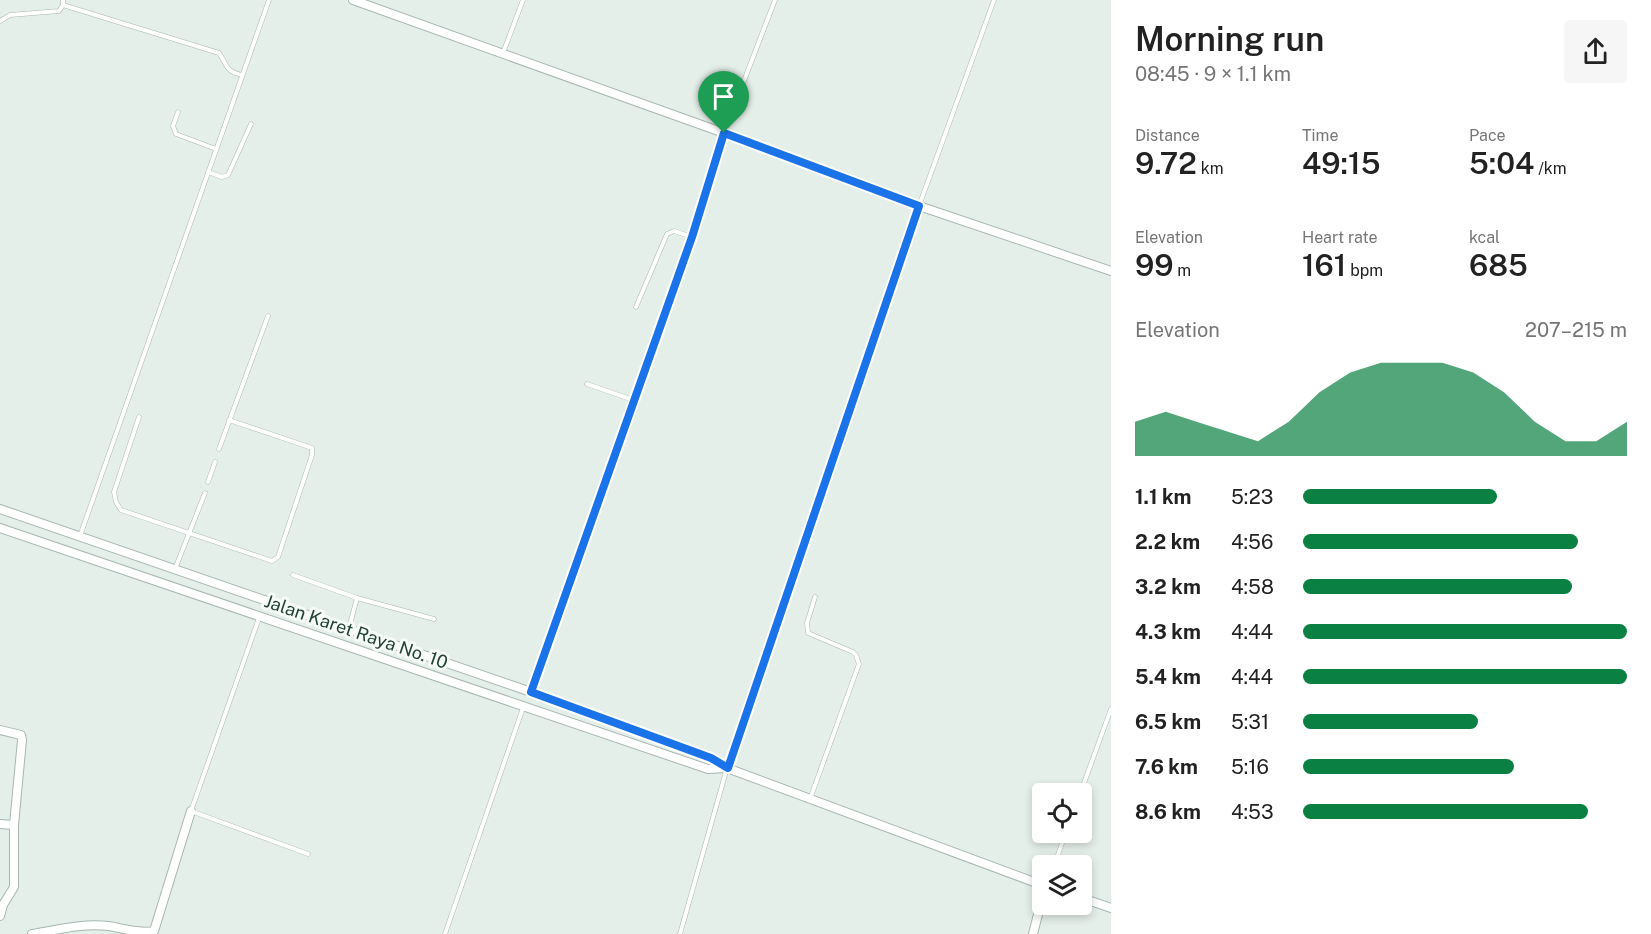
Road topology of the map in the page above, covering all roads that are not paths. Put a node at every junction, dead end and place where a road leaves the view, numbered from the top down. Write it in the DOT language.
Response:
graph roads {
  1 [pos="269,0"];
  2 [pos="353,0"];
  3 [pos="523,0"];
  4 [pos="775,0"];
  5 [pos="994,0"];
  6 [pos="63,3"];
  7 [pos="0,21"];
  8 [pos="503,54"];
  9 [pos="242,75"];
  10 [pos="178,112"];
  11 [pos="251,124"];
  12 [pos="724,133"];
  13 [pos="216,148"];
  14 [pos="208,172"];
  15 [pos="919,206"];
  16 [pos="692,237"];
  17 [pos="1111,271"];
  18 [pos="636,307"];
  19 [pos="268,316"];
  20 [pos="587,384"];
  21 [pos="633,400"];
  22 [pos="139,417"];
  23 [pos="229,420"];
  24 [pos="219,449"];
  25 [pos="215,462"];
  26 [pos="208,482"];
  27 [pos="205,494"];
  28 [pos="0,508"];
  29 [pos="0,528"];
  30 [pos="187,534"];
  31 [pos="80,537"];
  32 [pos="175,569"];
  33 [pos="293,575"];
  34 [pos="815,597"];
  35 [pos="357,598"];
  36 [pos="260,616"];
  37 [pos="434,619"];
  38 [pos="349,629"];
  39 [pos="531,692"];
  40 [pos="524,705"];
  41 [pos="1111,709"];
  42 [pos="0,730"];
  43 [pos="728,768"];
  44 [pos="1084,783"];
  45 [pos="810,800"];
  46 [pos="191,811"];
  47 [pos="0,824"];
  48 [pos="14,825"];
  49 [pos="308,854"];
  50 [pos="1032,881"];
  51 [pos="1092,901"];
  52 [pos="1111,908"];
  53 [pos="1038,915"];
  54 [pos="0,916"];
  55 [pos="32,934"];
  56 [pos="445,934"];
  57 [pos="680,934"];
  58 [pos="1033,934"];
  1 -- 9 [label="lane"];
  2 -- 8 [label="street"];
  3 -- 8 [label="lane"];
  4 -- 12 [label="lane"];
  5 -- 15 [label="lane"];
  6 -- 7 [label="lane"];
  6 -- 9 [label="lane"];
  8 -- 12 [label="street"];
  9 -- 13 [label="lane"];
  10 -- 13 [label="lane"];
  11 -- 14 [label="lane"];
  12 -- 15 [label="street"];
  12 -- 16 [label="lane"];
  13 -- 14 [label="lane"];
  14 -- 31 [label="lane"];
  15 -- 17 [label="street"];
  15 -- 43 [label="lane"];
  16 -- 18 [label="lane"];
  16 -- 21 [label="lane"];
  19 -- 23 [label="lane"];
  20 -- 21 [label="lane"];
  21 -- 39 [label="lane"];
  22 -- 30 [label="lane"];
  23 -- 24 [label="lane"];
  23 -- 30 [label="lane"];
  25 -- 26 [label="lane"];
  27 -- 30 [label="lane"];
  28 -- 31 [label="street, Jalan Karet Raya No. 10"];
  29 -- 36 [label="street, Jalan Karet Raya No. 10"];
  30 -- 32 [label="lane"];
  31 -- 32 [label="street, Jalan Karet Raya No. 10"];
  32 -- 38 [label="street, Jalan Karet Raya No. 10"];
  33 -- 35 [label="lane"];
  34 -- 45 [label="lane"];
  35 -- 37 [label="lane"];
  35 -- 38 [label="lane"];
  36 -- 40 [label="street, Jalan Karet Raya No. 10"];
  36 -- 46 [label="lane"];
  38 -- 39 [label="street, Jalan Karet Raya No. 10"];
  39 -- 43 [label="street, Jalan Karet Raya No. 10"];
  40 -- 43 [label="street, Jalan Karet Raya No. 10"];
  40 -- 56 [label="lane"];
  41 -- 44 [label="lane"];
  42 -- 48 [label="street"];
  43 -- 45 [label="street, Jalan Karet Raya No. 10"];
  43 -- 57 [label="lane"];
  45 -- 50 [label="street, Jalan Karet Raya No. 10"];
  46 -- 49 [label="lane"];
  46 -- 55 [label="street"];
  47 -- 48 [label="street"];
  48 -- 54 [label="street"];
  51 -- 52 [label="street"];
  53 -- 58 [label="street"];
}
